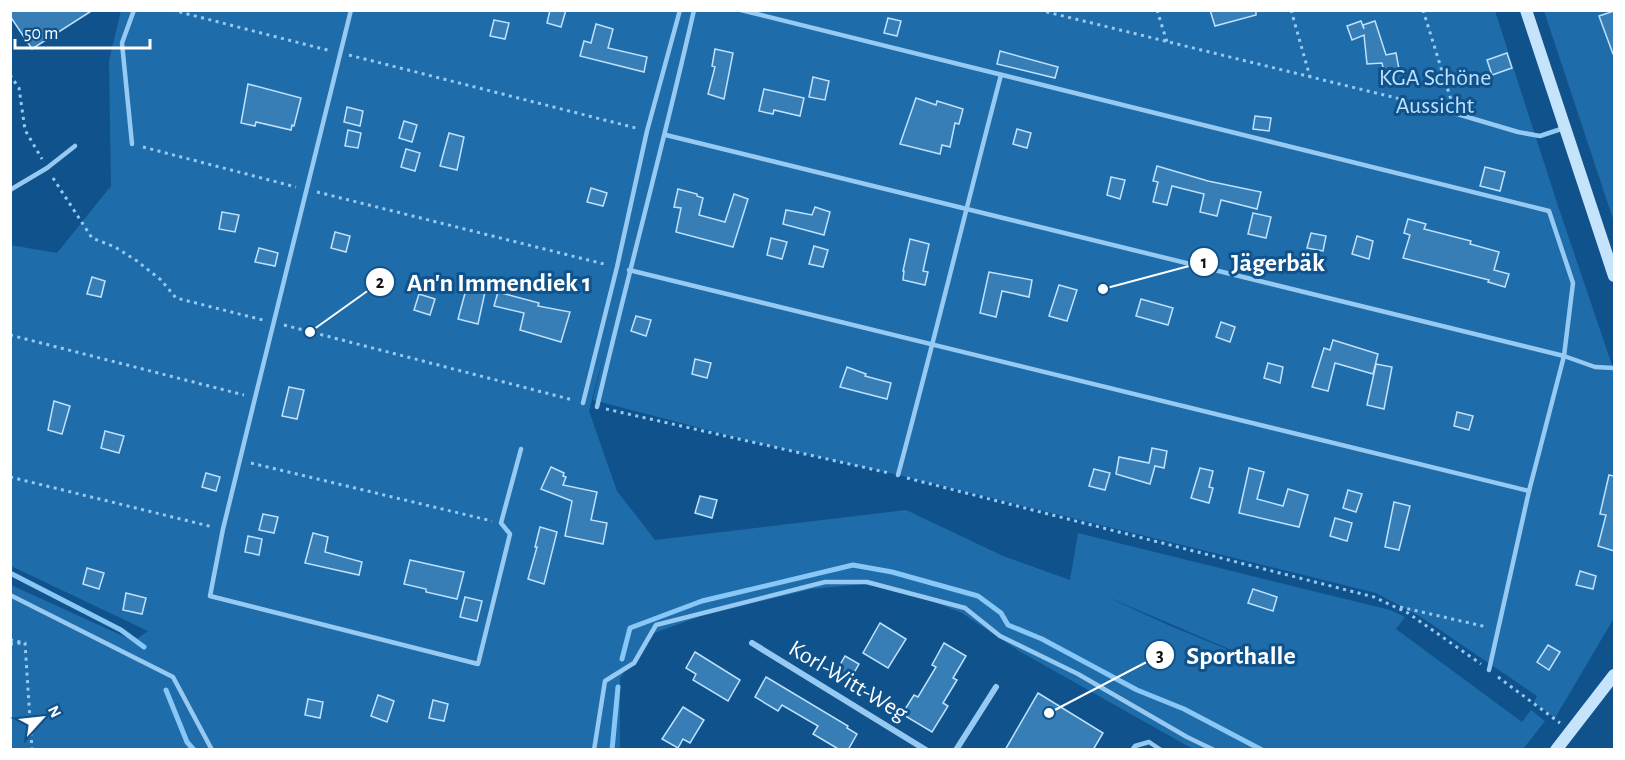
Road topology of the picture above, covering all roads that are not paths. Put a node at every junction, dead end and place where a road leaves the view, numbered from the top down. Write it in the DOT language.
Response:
graph roads {
  1 [pos="134,10"];
  2 [pos="351,10"];
  3 [pos="680,10"];
  4 [pos="694,10"];
  5 [pos="741,10"];
  6 [pos="1526,10"];
  7 [pos="1001,75"];
  8 [pos="1454,112"];
  9 [pos="1564,128"];
  10 [pos="666,135"];
  11 [pos="132,144"];
  12 [pos="75,146"];
  13 [pos="10,190"];
  14 [pos="965,208"];
  15 [pos="629,270"];
  16 [pos="1614,276"];
  17 [pos="933,344"];
  18 [pos="1564,356"];
  19 [pos="1614,368"];
  20 [pos="583,403"];
  21 [pos="597,406"];
  22 [pos="520,449"];
  23 [pos="898,475"];
  24 [pos="1529,491"];
  25 [pos="10,595"];
  26 [pos="752,643"];
  27 [pos="1489,670"];
  28 [pos="1614,675"];
  29 [pos="996,687"];
  30 [pos="212,750"];
  31 [pos="594,750"];
  32 [pos="926,750"];
  33 [pos="956,750"];
  34 [pos="1132,750"];
  35 [pos="1161,750"];
  36 [pos="1214,750"];
  37 [pos="1556,750"];
  1 -- 11 [label="lane"];
  2 -- 22 [label="lane"];
  3 -- 20 [label="lane"];
  4 -- 10 [label="lane"];
  5 -- 7 [label="lane"];
  6 -- 9 [label="street"];
  7 -- 14 [label="lane"];
  7 -- 18 [label="lane"];
  8 -- 9 [label="lane"];
  9 -- 16 [label="street"];
  10 -- 14 [label="lane"];
  10 -- 15 [label="lane"];
  12 -- 13 [label="lane"];
  14 -- 17 [label="lane"];
  14 -- 18 [label="lane"];
  15 -- 17 [label="lane"];
  15 -- 21 [label="lane"];
  17 -- 23 [label="lane"];
  17 -- 24 [label="lane"];
  18 -- 19 [label="lane"];
  18 -- 24 [label="lane"];
  24 -- 27 [label="lane"];
  25 -- 30 [label="lane"];
  26 -- 32 [label="street, Korl-Witt-Weg"];
  28 -- 37 [label="street"];
  29 -- 33 [label="street"];
  31 -- 36 [label="lane"];
  34 -- 35 [label="lane"];
}
